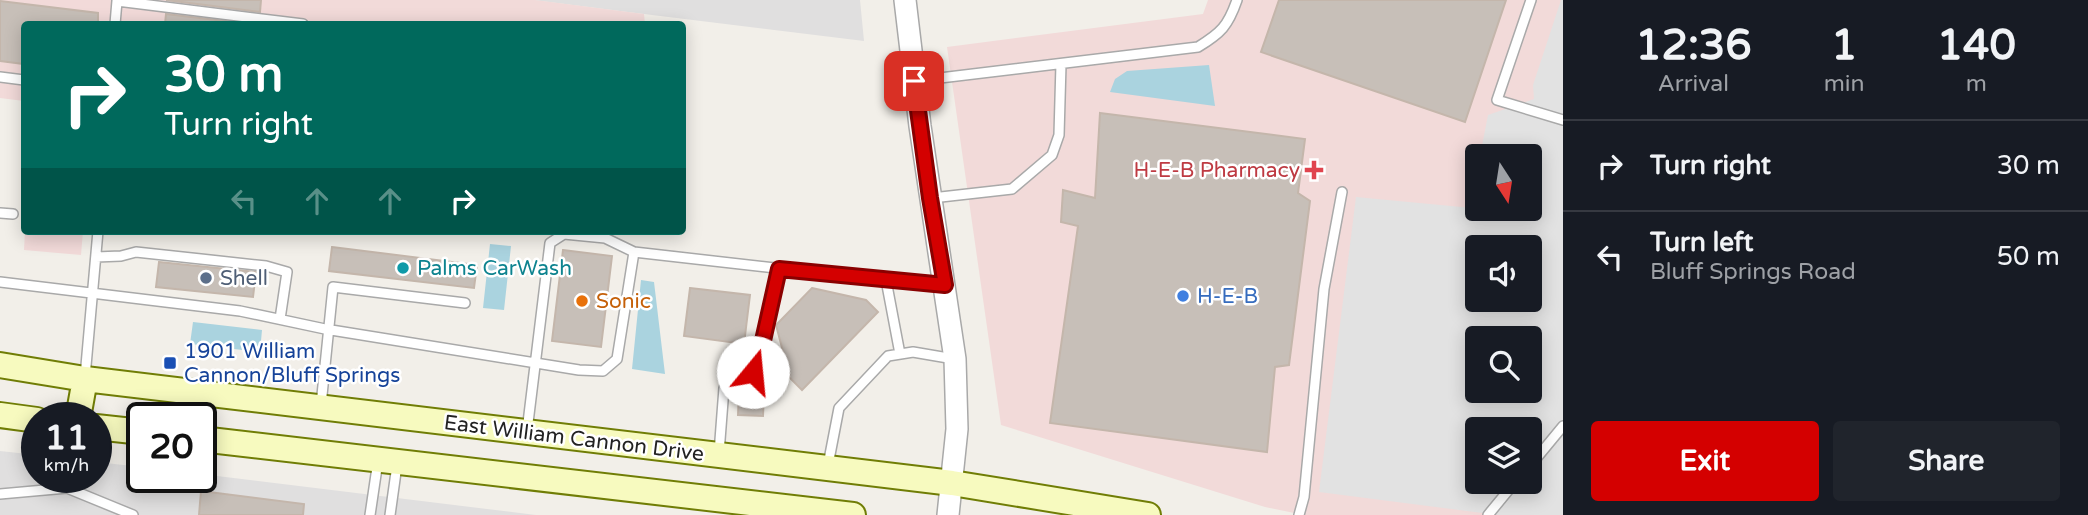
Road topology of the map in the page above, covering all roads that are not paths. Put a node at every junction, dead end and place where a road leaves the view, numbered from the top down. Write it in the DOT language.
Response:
graph roads {
  1 [pos="110,0"];
  2 [pos="905,0"];
  3 [pos="1237,0"];
  4 [pos="1531,0"];
  5 [pos="117,1"];
  6 [pos="115,21"];
  7 [pos="279,21"];
  8 [pos="1061,64"];
  9 [pos="0,77"];
  10 [pos="21,80"];
  11 [pos="914,81"];
  12 [pos="1563,120"];
  13 [pos="1342,192"];
  14 [pos="930,198"];
  15 [pos="0,213"];
  16 [pos="12,214"];
  17 [pos="98,235"];
  18 [pos="562,235"];
  19 [pos="573,235"];
  20 [pos="634,252"];
  21 [pos="96,257"];
  22 [pos="779,269"];
  23 [pos="886,280"];
  24 [pos="0,282"];
  25 [pos="945,285"];
  26 [pos="92,293"];
  27 [pos="464,303"];
  28 [pos="280,319"];
  29 [pos="330,329"];
  30 [pos="900,354"];
  31 [pos="955,359"];
  32 [pos="535,362"];
  33 [pos="0,365"];
  34 [pos="85,379"];
  35 [pos="81,402"];
  36 [pos="320,407"];
  37 [pos="0,415"];
  38 [pos="21,418"];
  39 [pos="1563,426"];
  40 [pos="527,432"];
  41 [pos="217,441"];
  42 [pos="1542,451"];
  43 [pos="719,455"];
  44 [pos="388,460"];
  45 [pos="827,468"];
  46 [pos="953,483"];
  47 [pos="21,491"];
  48 [pos="88,493"];
  49 [pos="0,494"];
  50 [pos="1506,494"];
  51 [pos="133,515"];
  52 [pos="370,515"];
  53 [pos="390,515"];
  54 [pos="853,515"];
  55 [pos="948,515"];
  56 [pos="1148,515"];
  57 [pos="1299,515"];
  58 [pos="1488,515"];
  1 -- 5 [label="lane"];
  2 -- 11 [label="street"];
  3 -- 8 [label="lane"];
  4 -- 12 [label="lane"];
  5 -- 6 [label="lane"];
  5 -- 7 [label="lane"];
  8 -- 11 [label="lane"];
  8 -- 14 [label="lane"];
  9 -- 10 [label="lane"];
  11 -- 14 [label="street"];
  13 -- 57 [label="lane"];
  14 -- 25 [label="street"];
  15 -- 16 [label="lane"];
  17 -- 21 [label="lane"];
  18 -- 32 [label="lane"];
  19 -- 20 [label="lane"];
  20 -- 22 [label="lane"];
  20 -- 32 [label="lane"];
  21 -- 26 [label="lane"];
  21 -- 28 [label="lane"];
  22 -- 23 [label="lane"];
  22 -- 43 [label="lane"];
  23 -- 25 [label="lane"];
  23 -- 30 [label="lane"];
  24 -- 26 [label="lane"];
  25 -- 31 [label="street"];
  26 -- 28 [label="lane"];
  26 -- 34 [label="lane"];
  27 -- 29 [label="lane"];
  28 -- 29 [label="lane"];
  29 -- 32 [label="lane"];
  29 -- 36 [label="lane"];
  30 -- 31 [label="lane"];
  30 -- 45 [label="lane"];
  31 -- 46 [label="street"];
  32 -- 40 [label="lane"];
  33 -- 34 [label="main road, East William Cannon Drive"];
  34 -- 35 [label="main road"];
  34 -- 36 [label="main road, East William Cannon Drive"];
  36 -- 40 [label="main road, East William Cannon Drive"];
  37 -- 38 [label="main road"];
  39 -- 42 [label="lane"];
  40 -- 43 [label="main road, East William Cannon Drive"];
  41 -- 44 [label="main road, East William Cannon Drive"];
  43 -- 45 [label="main road, East William Cannon Drive"];
  44 -- 52 [label="lane"];
  44 -- 53 [label="lane"];
  44 -- 54 [label="main road, East William Cannon Drive"];
  45 -- 46 [label="main road, East William Cannon Drive"];
  46 -- 55 [label="street"];
  46 -- 56 [label="main road, East William Cannon Drive"];
  47 -- 49 [label="lane"];
  48 -- 51 [label="lane"];
  50 -- 58 [label="lane"];
}
